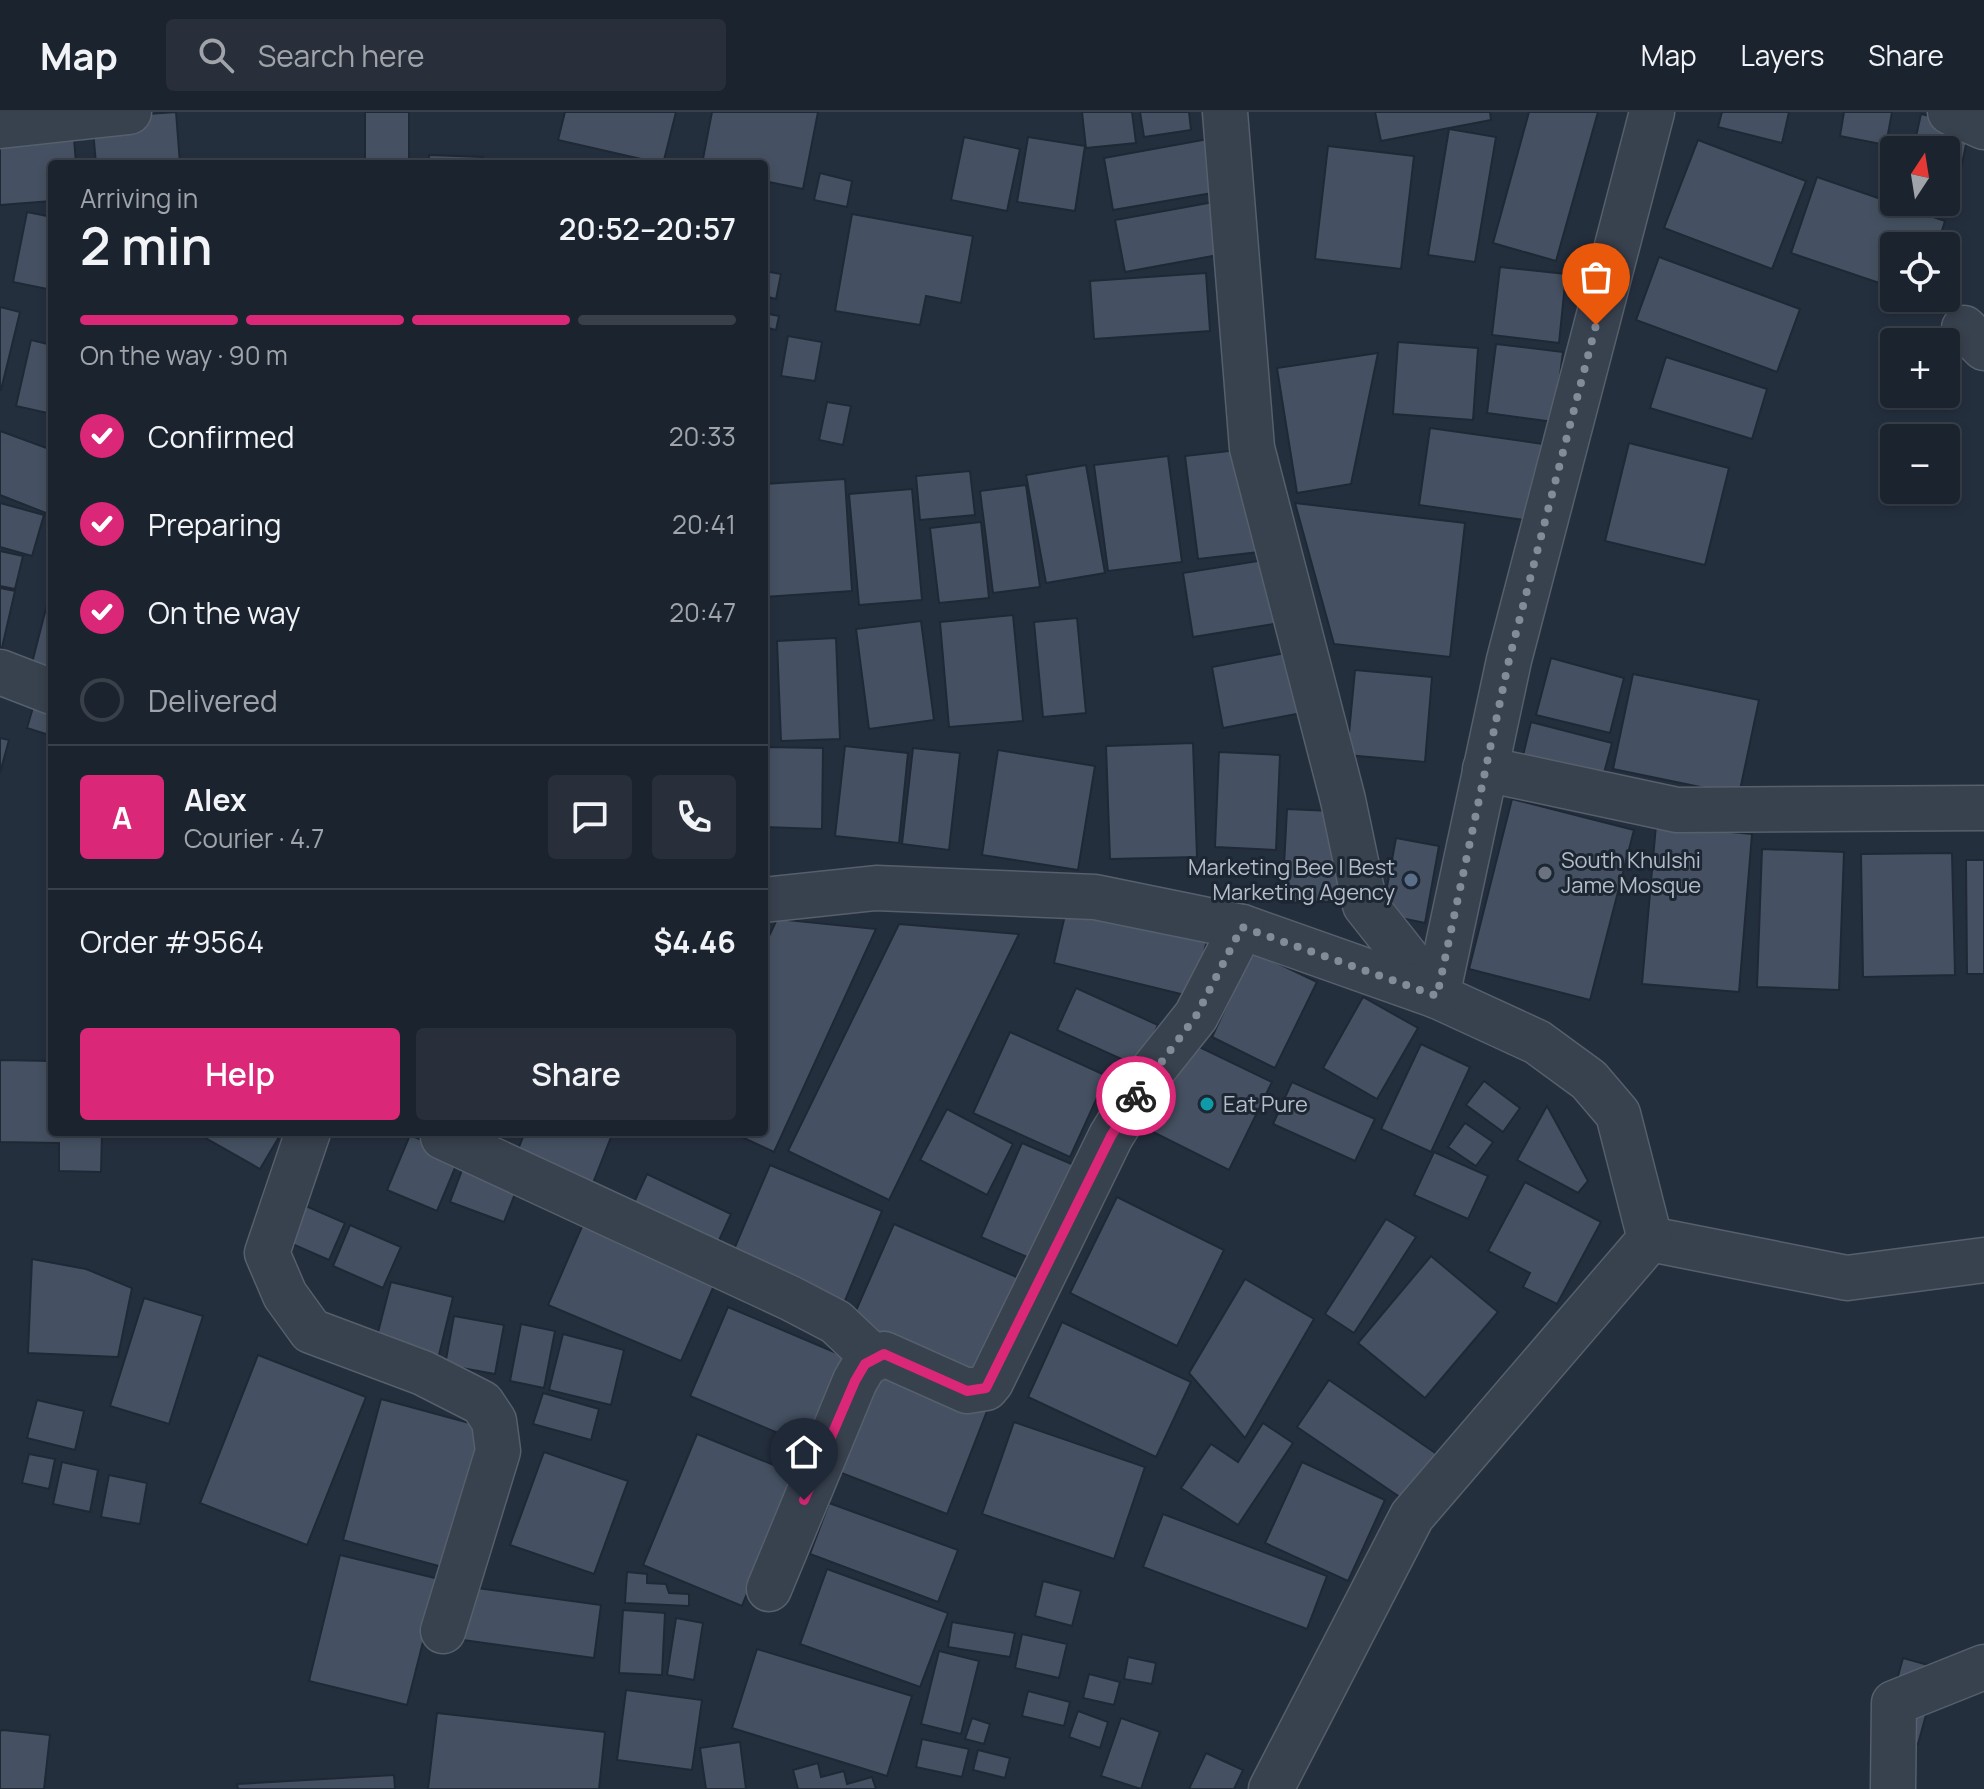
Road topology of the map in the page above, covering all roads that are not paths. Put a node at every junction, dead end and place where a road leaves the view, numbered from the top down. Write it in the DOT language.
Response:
graph roads {
  1 [pos="129,112"];
  2 [pos="1225,112"];
  3 [pos="1652,112"];
  4 [pos="1950,112"];
  5 [pos="0,126"];
  6 [pos="1984,127"];
  7 [pos="0,672"];
  8 [pos="48,690"];
  9 [pos="1485,769"];
  10 [pos="1984,808"];
  11 [pos="768,900"];
  12 [pos="1242,927"];
  13 [pos="1437,996"];
  14 [pos="307,1136"];
  15 [pos="443,1137"];
  16 [pos="1650,1239"];
  17 [pos="1984,1260"];
  18 [pos="873,1357"];
  19 [pos="769,1589"];
  20 [pos="443,1631"];
  21 [pos="1984,1667"];
  22 [pos="1271,1789"];
  23 [pos="1893,1789"];
  1 -- 5 [label="street"];
  2 -- 13 [label="street"];
  3 -- 9 [label="street"];
  4 -- 6 [label="street"];
  7 -- 8 [label="street"];
  9 -- 10 [label="street"];
  9 -- 13 [label="street"];
  11 -- 12 [label="street"];
  12 -- 13 [label="street"];
  12 -- 18 [label="street"];
  13 -- 16 [label="street"];
  14 -- 20 [label="street"];
  15 -- 18 [label="street"];
  16 -- 17 [label="street"];
  16 -- 22 [label="street"];
  18 -- 19 [label="street"];
  21 -- 23 [label="street"];
}
